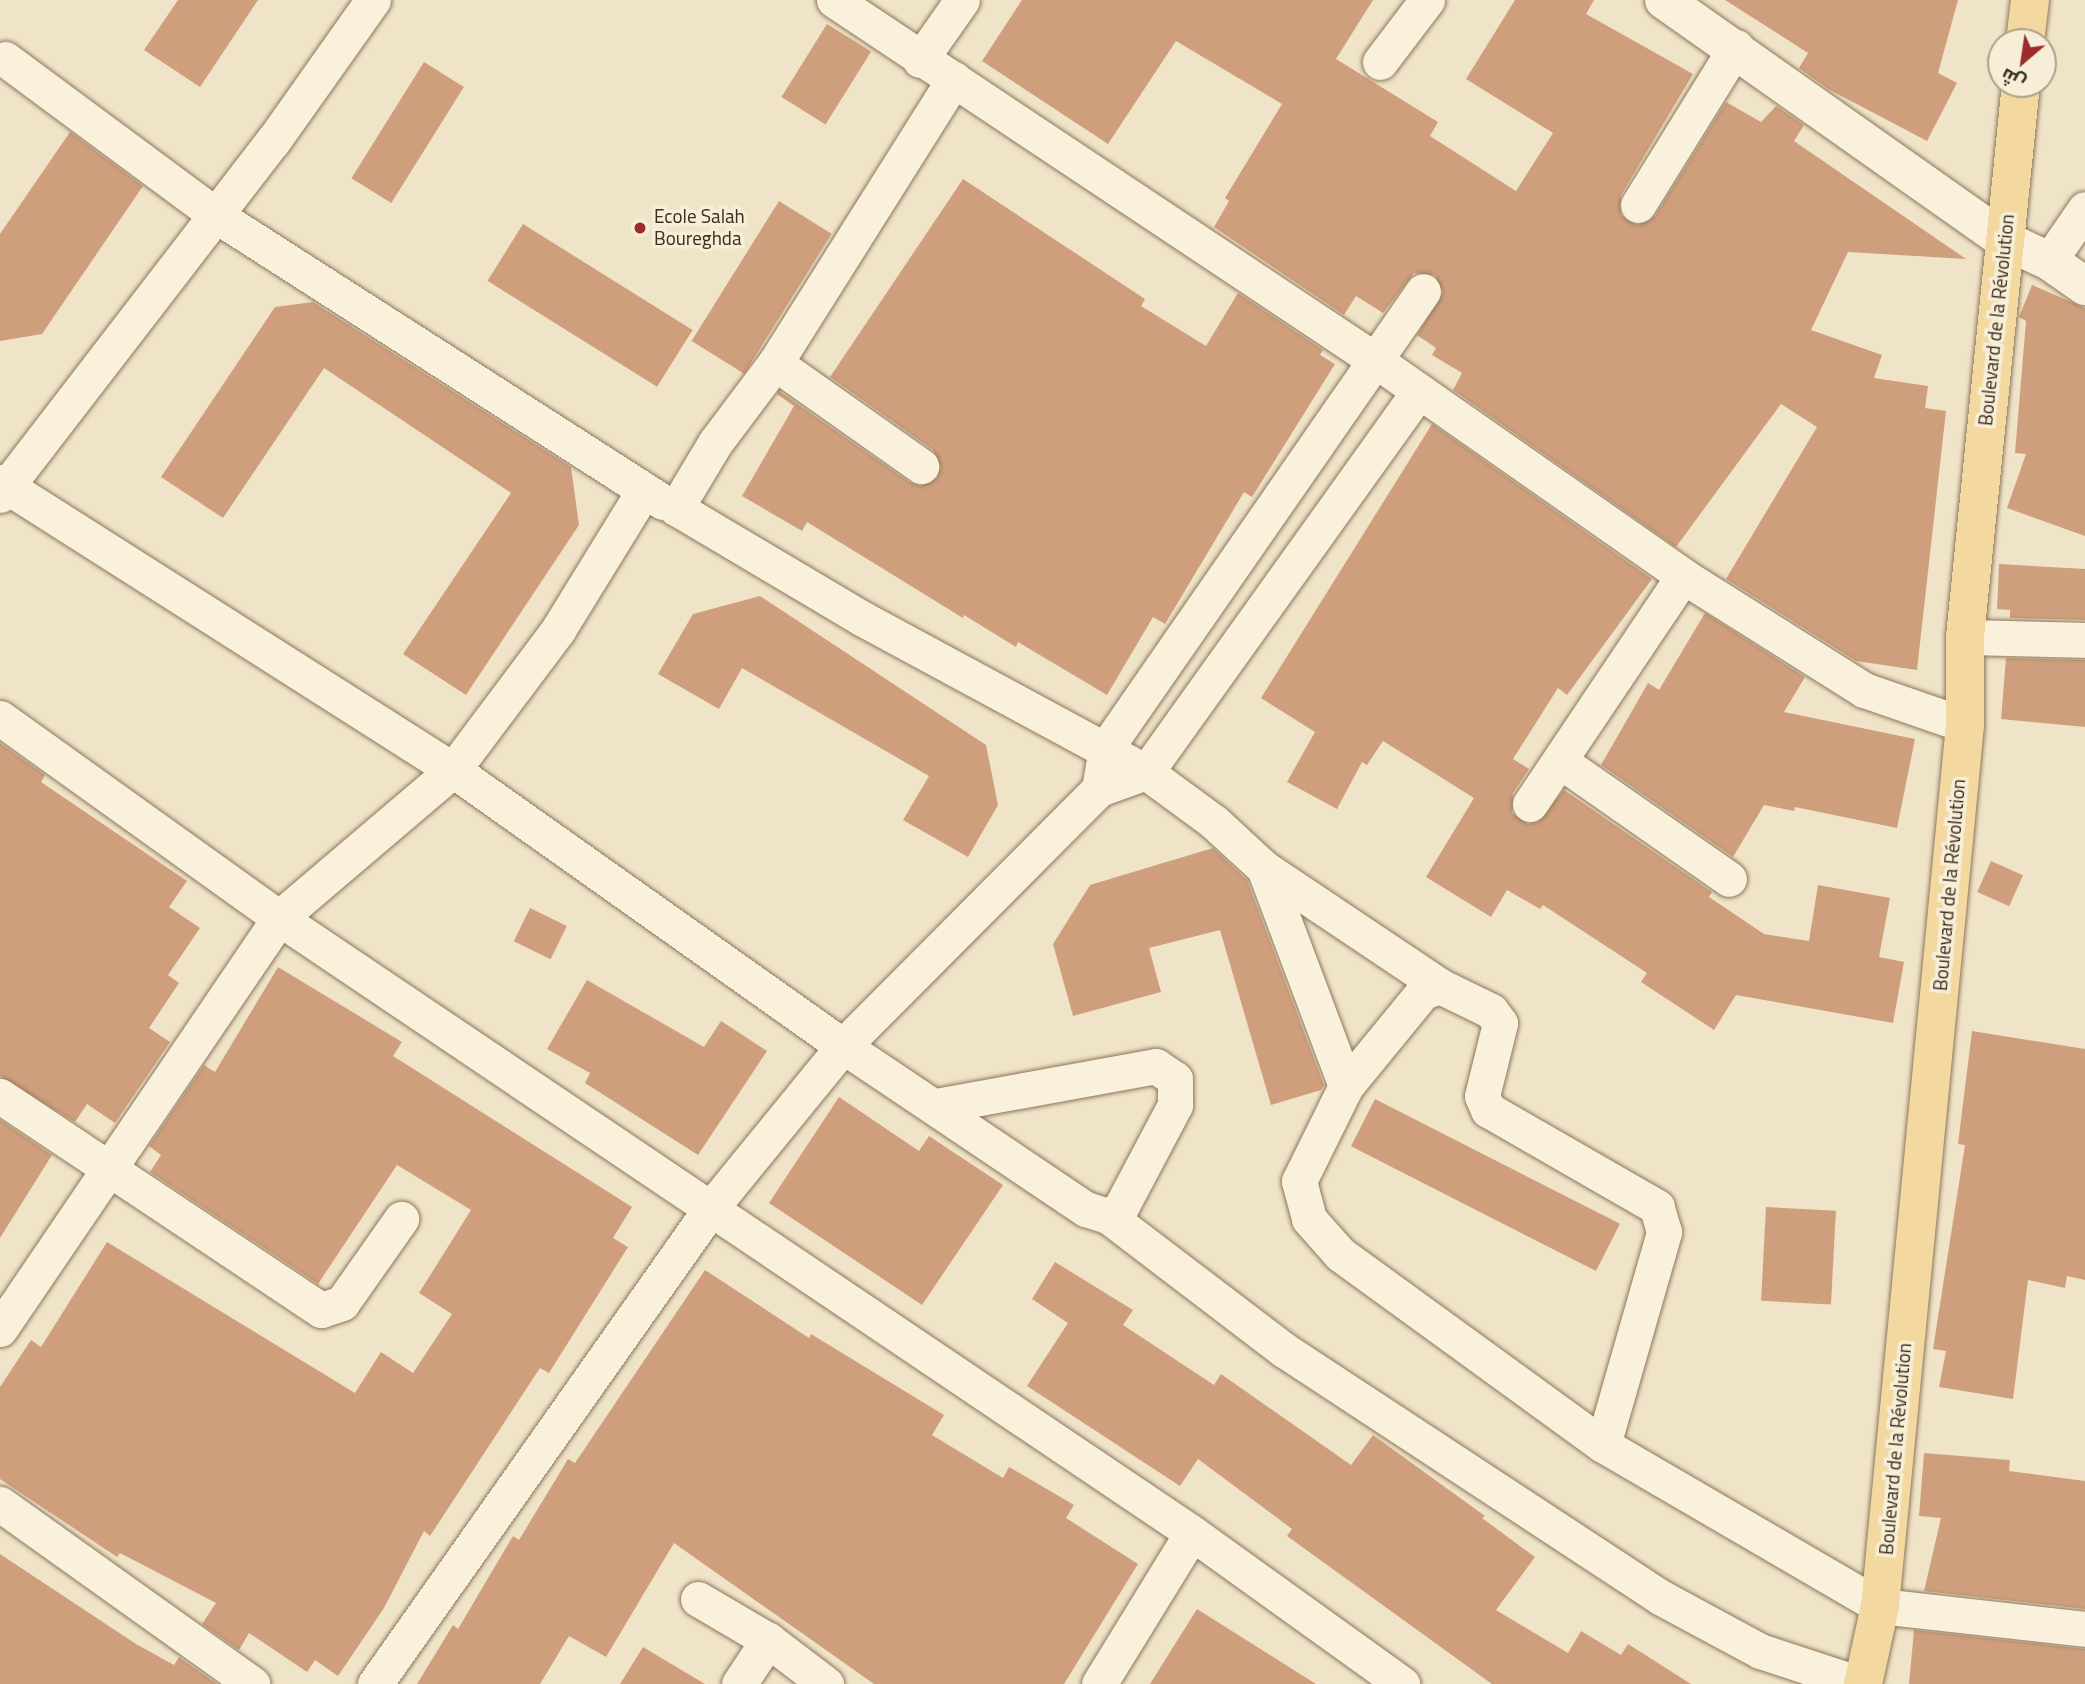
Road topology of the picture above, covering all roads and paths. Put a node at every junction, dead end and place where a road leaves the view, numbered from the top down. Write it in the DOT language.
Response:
graph roads {
  1 [pos="373,0"];
  2 [pos="834,0"];
  3 [pos="962,0"];
  4 [pos="1427,0"];
  5 [pos="1664,0"];
  6 [pos="2030,0"];
  7 [pos="2027,28"];
  8 [pos="1736,47"];
  9 [pos="5,59"];
  10 [pos="920,60"];
  11 [pos="1380,62"];
  12 [pos="954,79"];
  13 [pos="2019,98"];
  14 [pos="1638,205"];
  15 [pos="2085,209"];
  16 [pos="216,216"];
  17 [pos="2004,240"];
  18 [pos="2049,261"];
  19 [pos="2085,286"];
  20 [pos="1423,291"];
  21 [pos="1375,360"];
  22 [pos="775,363"];
  23 [pos="1419,391"];
  24 [pos="921,466"];
  25 [pos="2,488"];
  26 [pos="643,492"];
  27 [pos="676,509"];
  28 [pos="1683,576"];
  29 [pos="1965,637"];
  30 [pos="2085,640"];
  31 [pos="0,718"];
  32 [pos="1965,725"];
  33 [pos="1106,748"];
  34 [pos="1560,761"];
  35 [pos="453,770"];
  36 [pos="1146,772"];
  37 [pos="1099,789"];
  38 [pos="1530,804"];
  39 [pos="1264,868"];
  40 [pos="1729,879"];
  41 [pos="279,918"];
  42 [pos="1440,986"];
  43 [pos="844,1046"];
  44 [pos="1346,1086"];
  45 [pos="0,1096"];
  46 [pos="935,1106"];
  47 [pos="107,1169"];
  48 [pos="711,1208"];
  49 [pos="1108,1216"];
  50 [pos="401,1219"];
  51 [pos="0,1329"];
  52 [pos="1604,1445"];
  53 [pos="0,1504"];
  54 [pos="1192,1534"];
  55 [pos="698,1599"];
  56 [pos="1881,1606"];
  57 [pos="2085,1629"];
  58 [pos="768,1640"];
  59 [pos="252,1684"];
  60 [pos="375,1684"];
  61 [pos="739,1684"];
  62 [pos="826,1684"];
  63 [pos="1099,1684"];
  64 [pos="1402,1684"];
  65 [pos="1862,1684"];
  1 -- 16 [label="street"];
  2 -- 10 [label="street"];
  3 -- 10 [label="street"];
  4 -- 11 [label="street"];
  5 -- 8 [label="main road"];
  6 -- 7 [label="main road"];
  8 -- 14 [label="street"];
  8 -- 17 [label="main road"];
  9 -- 16 [label="street"];
  10 -- 12 [label="street"];
  12 -- 21 [label="street"];
  12 -- 22 [label="street"];
  13 -- 17 [label="main road, Boulevard de la Révolution"];
  15 -- 18 [label="street"];
  16 -- 25 [label="street"];
  16 -- 26 [label="street"];
  17 -- 18 [label="main road"];
  17 -- 29 [label="main road, Boulevard de la Révolution"];
  18 -- 19 [label="main road"];
  20 -- 21 [label="street"];
  21 -- 23 [label="street"];
  21 -- 33 [label="street"];
  22 -- 24 [label="street"];
  22 -- 27 [label="street"];
  23 -- 28 [label="street"];
  23 -- 36 [label="street"];
  25 -- 35 [label="street"];
  26 -- 27 [label="street"];
  26 -- 35 [label="street"];
  27 -- 33 [label="street"];
  28 -- 32 [label="street"];
  28 -- 34 [label="street"];
  29 -- 30 [label="street"];
  29 -- 32 [label="main road, Boulevard de la Révolution"];
  31 -- 41 [label="street"];
  32 -- 56 [label="main road, Boulevard de la Révolution"];
  33 -- 36 [label="street"];
  33 -- 37 [label="street"];
  34 -- 38 [label="street"];
  34 -- 40 [label="street"];
  35 -- 41 [label="street"];
  35 -- 43 [label="street"];
  36 -- 37 [label="street"];
  36 -- 39 [label="street"];
  37 -- 43 [label="street"];
  39 -- 42 [label="street"];
  39 -- 44 [label="street"];
  41 -- 47 [label="street"];
  41 -- 48 [label="street"];
  42 -- 44 [label="street"];
  42 -- 52 [label="street"];
  43 -- 46 [label="street"];
  43 -- 48 [label="street"];
  44 -- 52 [label="street"];
  45 -- 47 [label="street"];
  46 -- 49 [label="street"];
  46 -- 49 [label="street"];
  47 -- 50 [label="street"];
  47 -- 51 [label="street"];
  48 -- 54 [label="street"];
  48 -- 60 [label="street"];
  49 -- 65 [label="street"];
  52 -- 56 [label="street"];
  53 -- 59 [label="street"];
  54 -- 63 [label="street"];
  54 -- 64 [label="street"];
  55 -- 58 [label="street"];
  56 -- 57 [label="street"];
  56 -- 65 [label="main road, Boulevard de la Révolution"];
  58 -- 61 [label="street"];
  58 -- 62 [label="street"];
}
